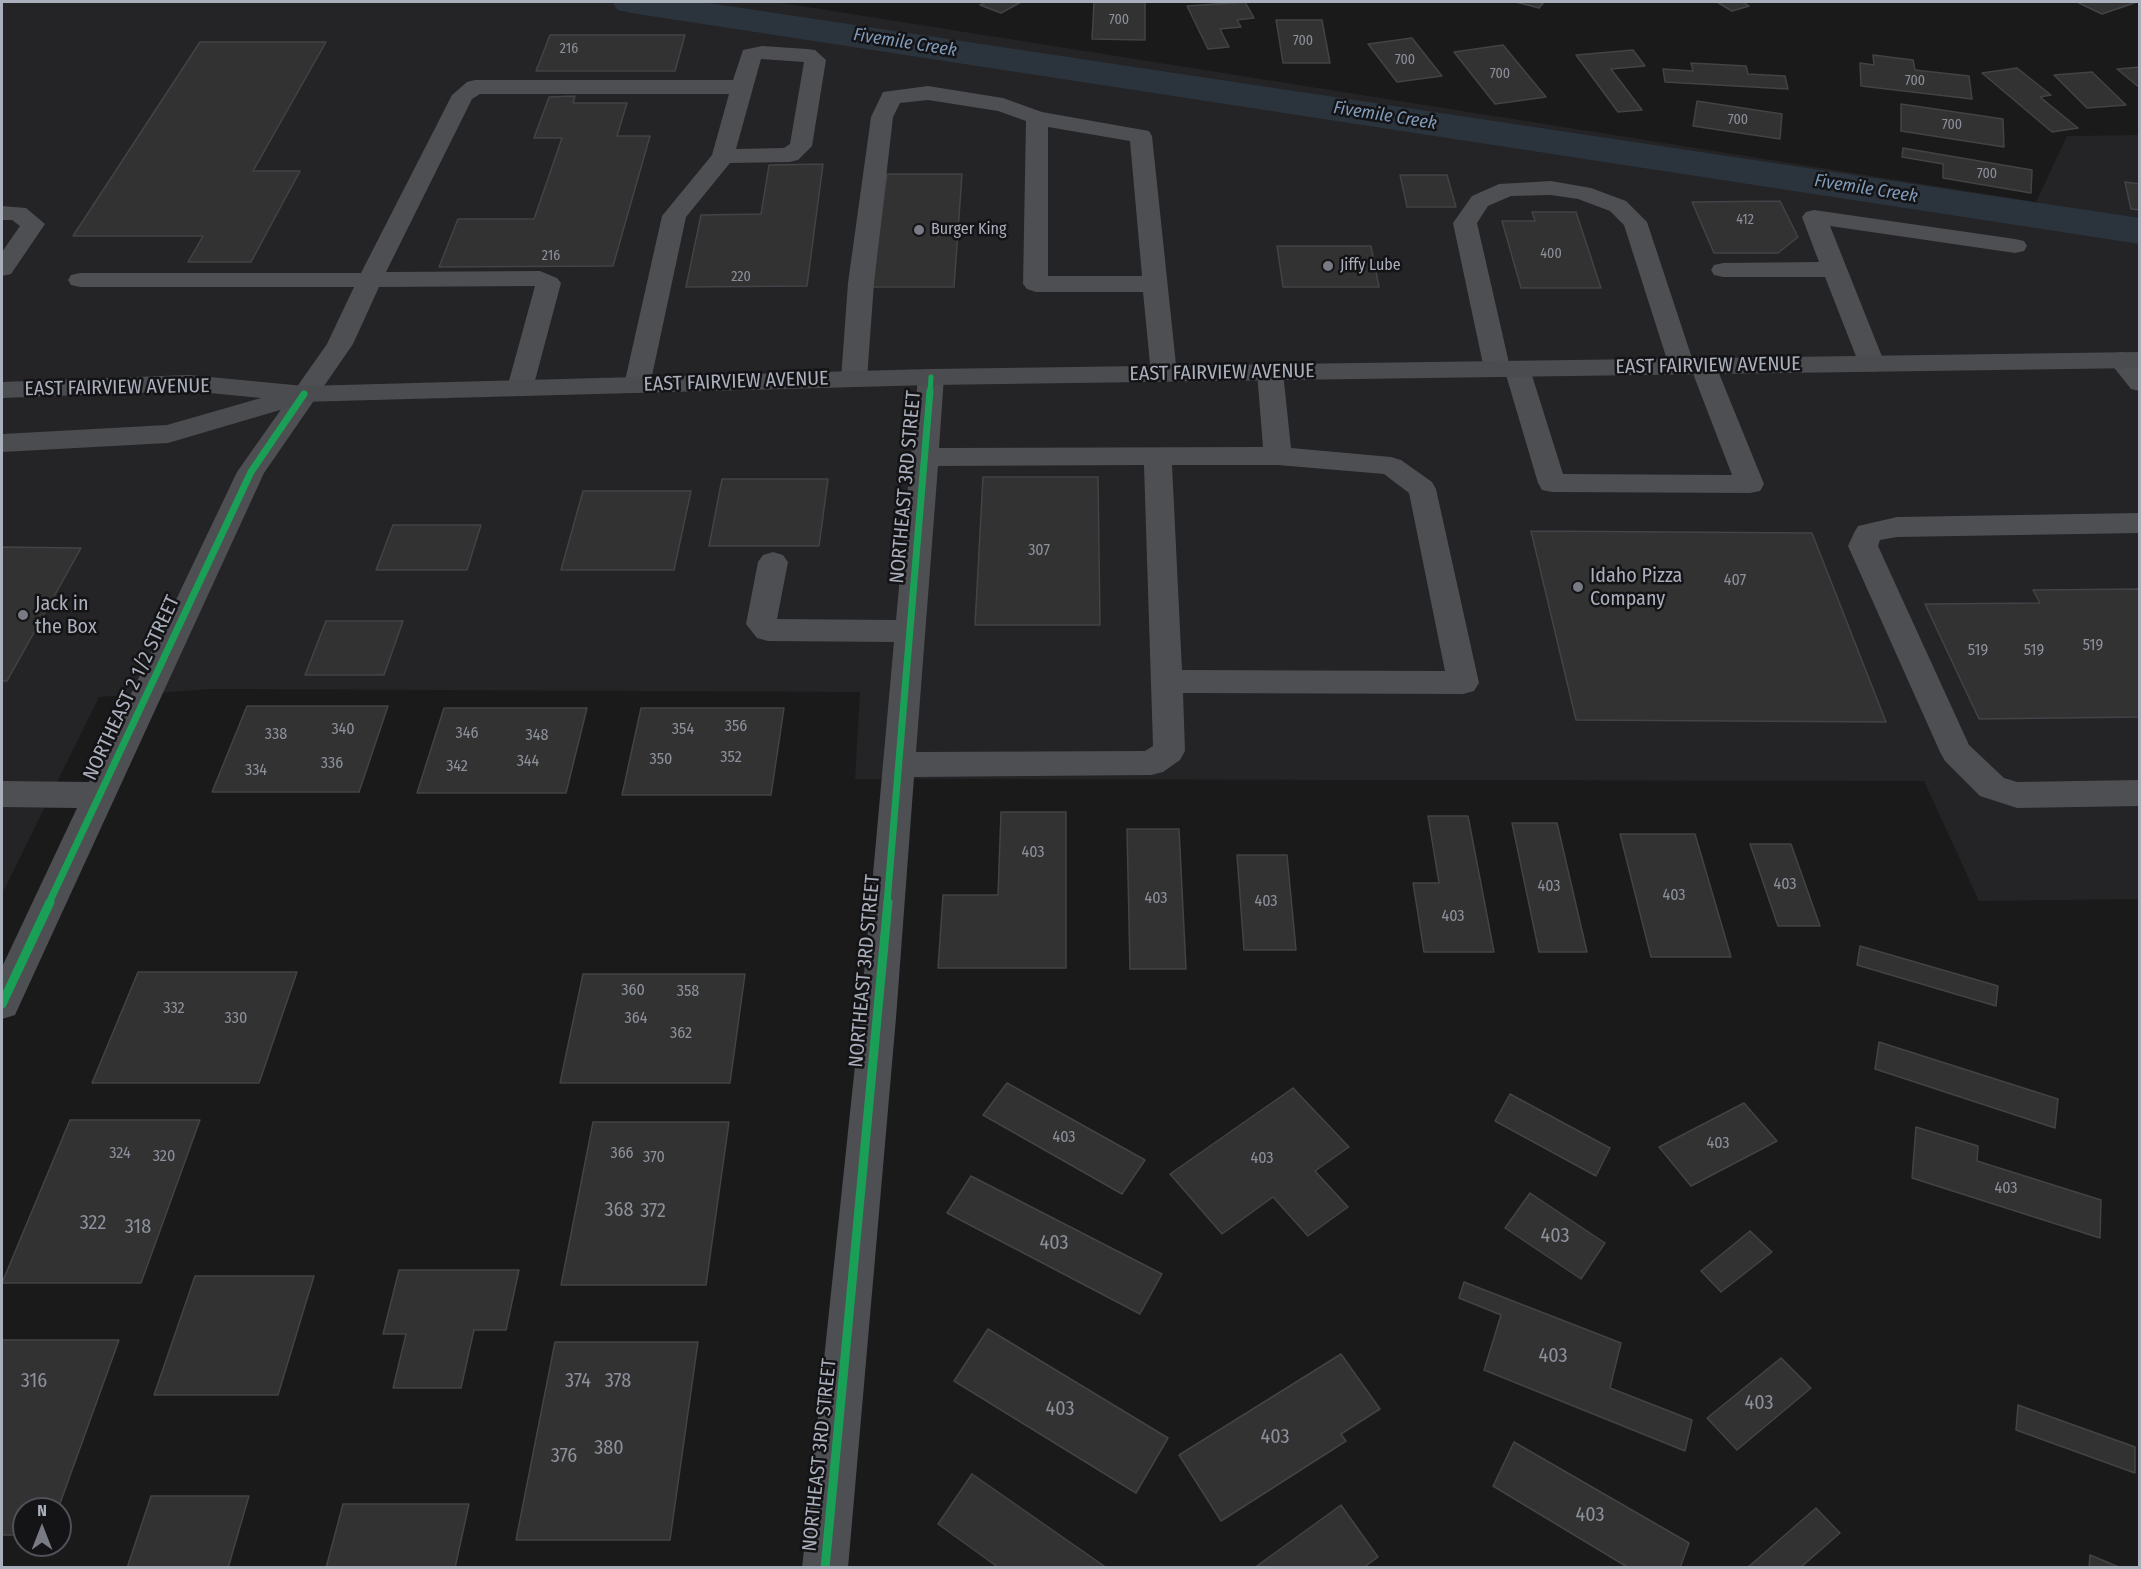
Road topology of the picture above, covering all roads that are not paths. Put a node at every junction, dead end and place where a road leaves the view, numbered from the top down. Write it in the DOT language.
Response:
graph roads {
  1 [pos="742,87"];
  2 [pos="1036,118"];
  3 [pos="723,156"];
  4 [pos="2,213"];
  5 [pos="2014,246"];
  6 [pos="2,269"];
  7 [pos="1834,269"];
  8 [pos="1723,270"];
  9 [pos="80,280"];
  10 [pos="370,280"];
  11 [pos="1155,284"];
  12 [pos="2130,360"];
  13 [pos="1872,364"];
  14 [pos="1693,366"];
  15 [pos="1507,369"];
  16 [pos="1270,372"];
  17 [pos="1164,374"];
  18 [pos="931,377"];
  19 [pos="854,379"];
  20 [pos="2139,382"];
  21 [pos="637,385"];
  22 [pos="520,388"];
  23 [pos="2,390"];
  24 [pos="304,394"];
  25 [pos="2,443"];
  26 [pos="1158,456"];
  27 [pos="1278,456"];
  28 [pos="925,457"];
  29 [pos="2139,523"];
  30 [pos="773,562"];
  31 [pos="911,631"];
  32 [pos="1167,681"];
  33 [pos="900,765"];
  34 [pos="2,794"];
  35 [pos="2139,794"];
  36 [pos="100,795"];
  37 [pos="2,1004"];
  38 [pos="825,1568"];
  1 -- 3 [label="street"];
  1 -- 3 [label="street"];
  1 -- 10 [label="street, NORTHEAST 2 1/2 STREET"];
  2 -- 11 [label="street"];
  2 -- 11 [label="street"];
  2 -- 19 [label="street"];
  3 -- 21 [label="street"];
  4 -- 6 [label="street"];
  5 -- 7 [label="street"];
  7 -- 8 [label="street"];
  7 -- 13 [label="street"];
  9 -- 10 [label="street"];
  10 -- 22 [label="street"];
  10 -- 24 [label="street, NORTHEAST 2 1/2 STREET"];
  11 -- 17 [label="street"];
  12 -- 13 [label="main road, EAST FAIRVIEW AVENUE"];
  12 -- 20 [label="street"];
  13 -- 14 [label="main road, EAST FAIRVIEW AVENUE"];
  14 -- 15 [label="main road, EAST FAIRVIEW AVENUE"];
  14 -- 15 [label="street"];
  14 -- 15 [label="street"];
  15 -- 16 [label="main road, EAST FAIRVIEW AVENUE"];
  16 -- 17 [label="main road, EAST FAIRVIEW AVENUE"];
  16 -- 27 [label="street"];
  17 -- 18 [label="main road, EAST FAIRVIEW AVENUE"];
  18 -- 19 [label="main road, EAST FAIRVIEW AVENUE"];
  18 -- 28 [label="street, NORTHEAST 3RD STREET"];
  19 -- 21 [label="main road, EAST FAIRVIEW AVENUE"];
  21 -- 22 [label="main road, EAST FAIRVIEW AVENUE"];
  22 -- 24 [label="main road, EAST FAIRVIEW AVENUE"];
  23 -- 24 [label="main road, EAST FAIRVIEW AVENUE"];
  24 -- 25 [label="main road, EAST FAIRVIEW AVENUE"];
  24 -- 36 [label="street, NORTHEAST 2 1/2 STREET"];
  26 -- 27 [label="street"];
  26 -- 28 [label="street"];
  26 -- 32 [label="street"];
  27 -- 32 [label="street"];
  28 -- 31 [label="street, NORTHEAST 3RD STREET"];
  29 -- 35 [label="street"];
  30 -- 31 [label="street"];
  31 -- 33 [label="street, NORTHEAST 3RD STREET"];
  32 -- 33 [label="street"];
  33 -- 38 [label="street, NORTHEAST 3RD STREET"];
  34 -- 36 [label="street"];
  36 -- 37 [label="street, NORTHEAST 2 1/2 STREET"];
}
